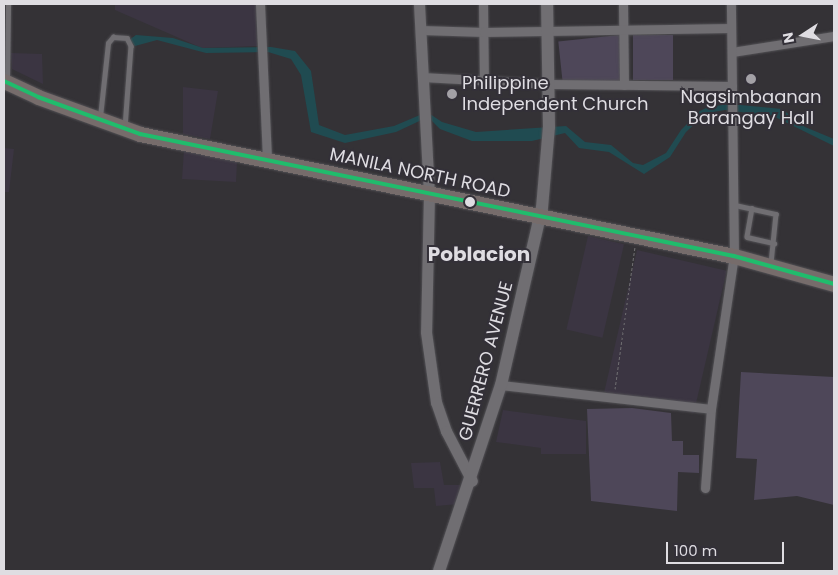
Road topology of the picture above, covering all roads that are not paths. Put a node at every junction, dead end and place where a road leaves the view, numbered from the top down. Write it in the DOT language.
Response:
graph roads {
  1 [pos="8,4"];
  2 [pos="260,4"];
  3 [pos="419,4"];
  4 [pos="482,4"];
  5 [pos="547,4"];
  6 [pos="623,4"];
  7 [pos="731,4"];
  8 [pos="623,28"];
  9 [pos="731,28"];
  10 [pos="548,29"];
  11 [pos="421,30"];
  12 [pos="484,32"];
  13 [pos="834,36"];
  14 [pos="732,52"];
  15 [pos="422,77"];
  16 [pos="484,81"];
  17 [pos="5,82"];
  18 [pos="550,84"];
  19 [pos="624,85"];
  20 [pos="732,86"];
  21 [pos="100,120"];
  22 [pos="125,128"];
  23 [pos="267,160"];
  24 [pos="429,193"];
  25 [pos="735,205"];
  26 [pos="752,208"];
  27 [pos="540,217"];
  28 [pos="774,243"];
  29 [pos="734,256"];
  30 [pos="771,265"];
  31 [pos="834,284"];
  32 [pos="501,385"];
  33 [pos="711,410"];
  34 [pos="472,481"];
  35 [pos="706,488"];
  36 [pos="439,571"];
  1 -- 17 [label="lane"];
  2 -- 23 [label="street"];
  3 -- 11 [label="street"];
  4 -- 12 [label="street"];
  5 -- 10 [label="main road, GUERRERO AVENUE"];
  6 -- 8 [label="street"];
  7 -- 9 [label="street"];
  8 -- 9 [label="street"];
  8 -- 10 [label="street"];
  8 -- 19 [label="street"];
  9 -- 14 [label="street"];
  10 -- 12 [label="street"];
  10 -- 18 [label="main road, GUERRERO AVENUE"];
  11 -- 12 [label="street"];
  11 -- 15 [label="street"];
  12 -- 16 [label="street"];
  13 -- 14 [label="street"];
  14 -- 20 [label="street"];
  15 -- 16 [label="street"];
  15 -- 24 [label="street"];
  16 -- 18 [label="street"];
  17 -- 21 [label="highway, MANILA NORTH ROAD"];
  18 -- 19 [label="street"];
  18 -- 27 [label="main road, GUERRERO AVENUE"];
  19 -- 20 [label="street"];
  20 -- 25 [label="street"];
  21 -- 22 [label="highway, MANILA NORTH ROAD"];
  21 -- 22 [label="lane"];
  22 -- 23 [label="highway, MANILA NORTH ROAD"];
  23 -- 24 [label="highway, MANILA NORTH ROAD"];
  24 -- 27 [label="highway, MANILA NORTH ROAD"];
  24 -- 34 [label="street"];
  25 -- 26 [label="lane"];
  25 -- 29 [label="street"];
  26 -- 28 [label="lane"];
  26 -- 28 [label="lane"];
  27 -- 29 [label="highway, MANILA NORTH ROAD"];
  27 -- 32 [label="main road, GUERRERO AVENUE"];
  28 -- 30 [label="lane"];
  29 -- 30 [label="highway, MANILA NORTH ROAD"];
  29 -- 33 [label="street"];
  30 -- 31 [label="highway, MANILA NORTH ROAD"];
  32 -- 33 [label="street"];
  32 -- 34 [label="main road, GUERRERO AVENUE"];
  33 -- 35 [label="street"];
  34 -- 36 [label="main road, GUERRERO AVENUE"];
}
